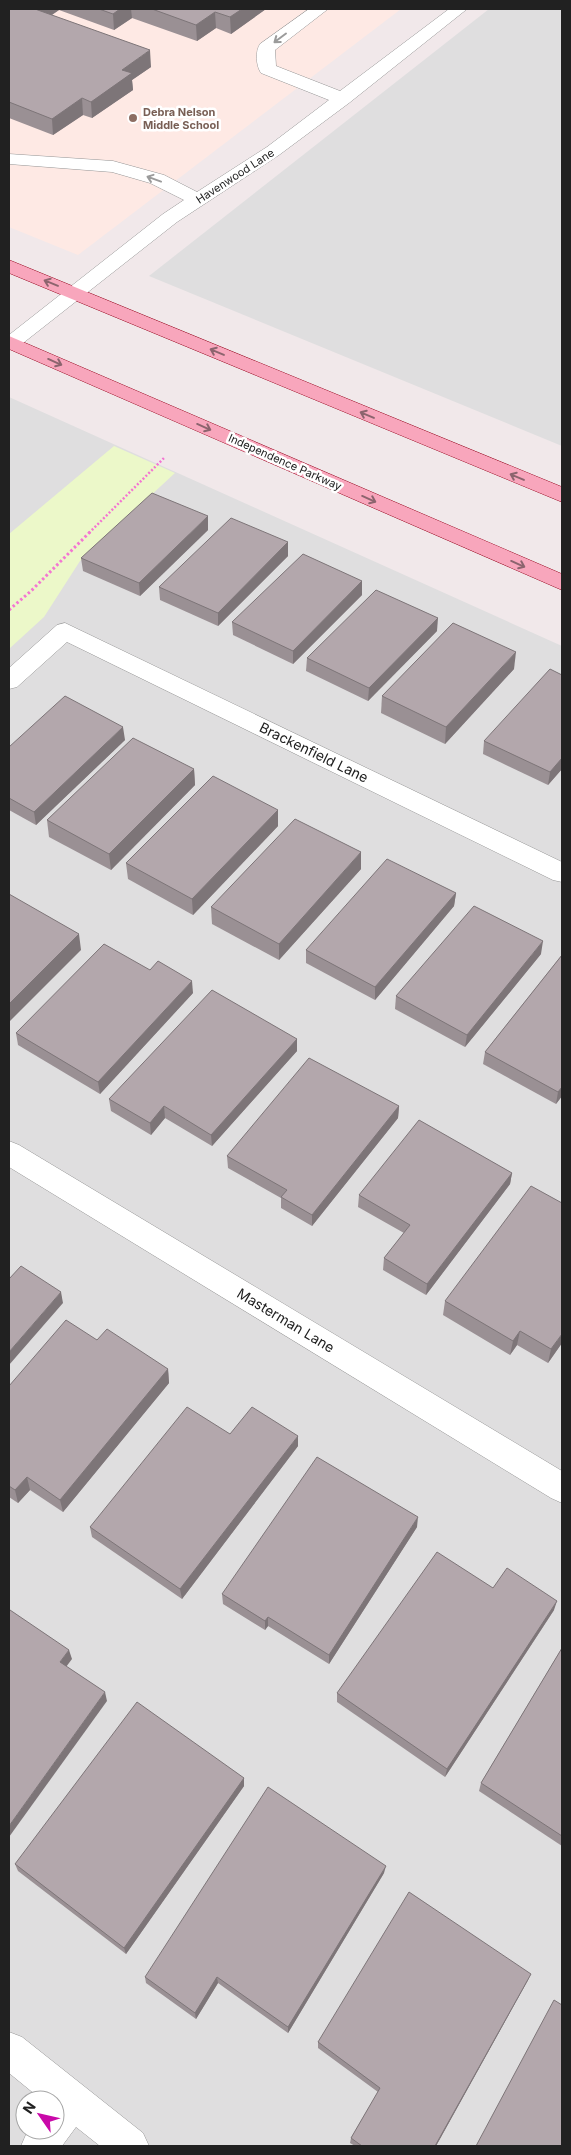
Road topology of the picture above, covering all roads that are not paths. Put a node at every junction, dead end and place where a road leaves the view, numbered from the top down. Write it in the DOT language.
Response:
graph roads {
  1 [pos="320,9"];
  2 [pos="459,9"];
  3 [pos="343,98"];
  4 [pos="9,159"];
  5 [pos="198,200"];
  6 [pos="9,266"];
  7 [pos="74,293"];
  8 [pos="10,342"];
  9 [pos="562,496"];
  10 [pos="562,583"];
  11 [pos="9,681"];
  12 [pos="562,873"];
  13 [pos="9,1153"];
  14 [pos="562,1488"];
  15 [pos="9,2050"];
  16 [pos="44,2090"];
  17 [pos="65,2113"];
  18 [pos="130,2146"];
  1 -- 3 [label="street, one-way"];
  2 -- 3 [label="street, Havenwood Lane"];
  3 -- 5 [label="street, Havenwood Lane"];
  5 -- 4 [label="street, one-way"];
  5 -- 7 [label="street, Havenwood Lane"];
  7 -- 6 [label="main road, one-way"];
  7 -- 8 [label="street, Havenwood Lane"];
  9 -- 7 [label="main road, one-way"];
  8 -- 10 [label="main road, Independence Parkway, one-way"];
  11 -- 12 [label="street, Brackenfield Lane"];
  13 -- 14 [label="street, Masterman Lane"];
  15 -- 16 [label="street"];
  17 -- 18 [label="street"];
}
